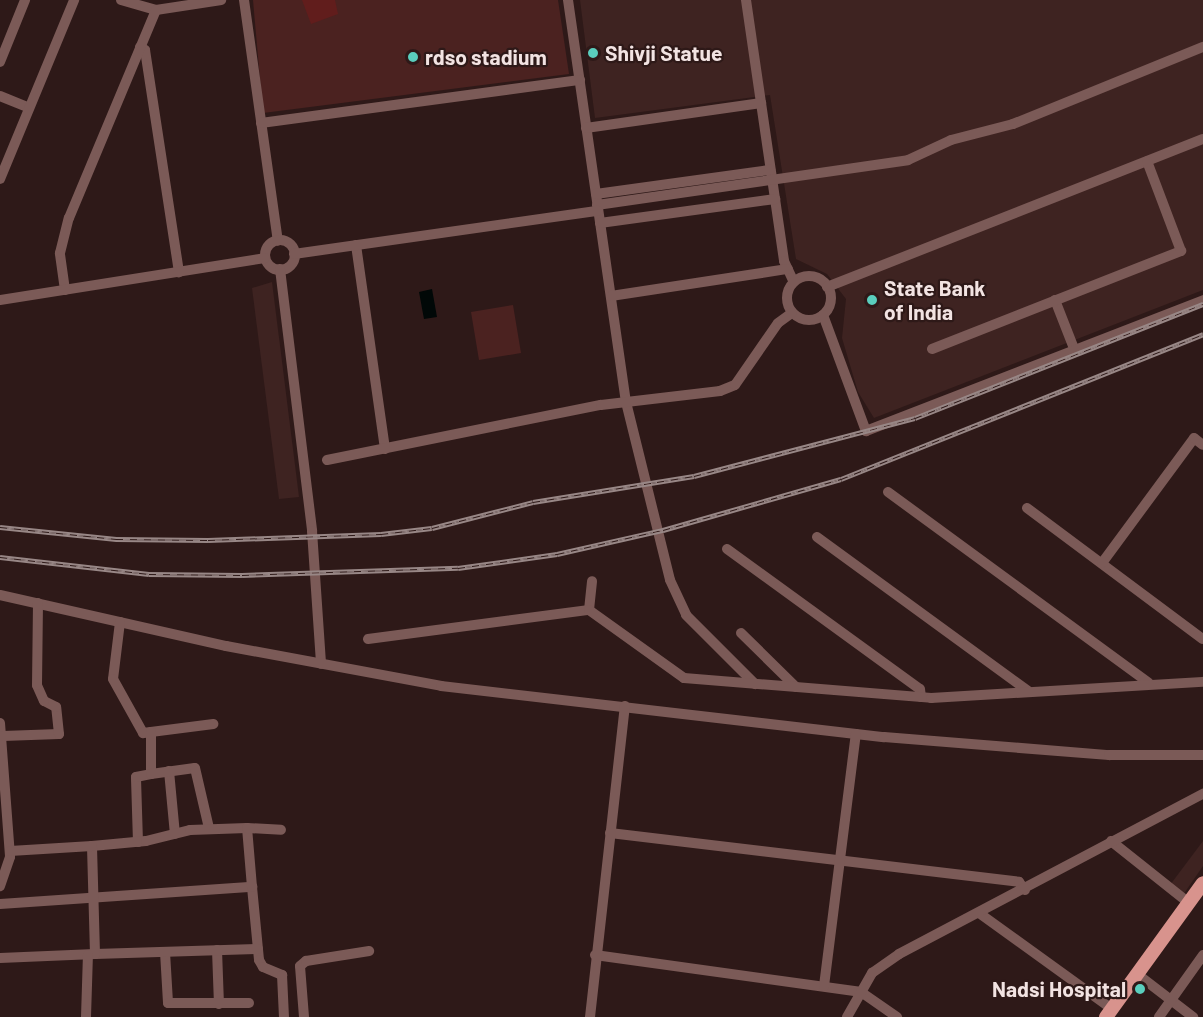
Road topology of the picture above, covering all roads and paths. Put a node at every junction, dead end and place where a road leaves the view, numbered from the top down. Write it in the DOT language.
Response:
graph roads {
  1 [pos="26,0"];
  2 [pos="74,0"];
  3 [pos="121,0"];
  4 [pos="221,0"];
  5 [pos="244,0"];
  6 [pos="568,0"];
  7 [pos="746,0"];
  8 [pos="156,10"];
  9 [pos="140,47"];
  10 [pos="1203,47"];
  11 [pos="0,62"];
  12 [pos="580,80"];
  13 [pos="0,96"];
  14 [pos="761,103"];
  15 [pos="29,108"];
  16 [pos="261,123"];
  17 [pos="586,128"];
  18 [pos="1203,139"];
  19 [pos="1147,161"];
  20 [pos="771,176"];
  21 [pos="0,178"];
  22 [pos="775,199"];
  23 [pos="597,203"];
  24 [pos="600,223"];
  25 [pos="278,241"];
  26 [pos="356,245"];
  27 [pos="294,254"];
  28 [pos="265,258"];
  29 [pos="280,269"];
  30 [pos="788,269"];
  31 [pos="179,272"];
  32 [pos="794,282"];
  33 [pos="827,287"];
  34 [pos="65,290"];
  35 [pos="611,296"];
  36 [pos="0,300"];
  37 [pos="1055,300"];
  38 [pos="1203,300"];
  39 [pos="792,313"];
  40 [pos="823,315"];
  41 [pos="932,349"];
  42 [pos="1075,351"];
  43 [pos="626,402"];
  44 [pos="1203,445"];
  45 [pos="385,449"];
  46 [pos="327,460"];
  47 [pos="888,492"];
  48 [pos="1027,508"];
  49 [pos="817,537"];
  50 [pos="727,549"];
  51 [pos="1102,563"];
  52 [pos="592,581"];
  53 [pos="0,595"];
  54 [pos="38,603"];
  55 [pos="589,610"];
  56 [pos="120,622"];
  57 [pos="741,633"];
  58 [pos="1201,634"];
  59 [pos="368,639"];
  60 [pos="321,664"];
  61 [pos="1203,682"];
  62 [pos="1149,683"];
  63 [pos="755,684"];
  64 [pos="796,687"];
  65 [pos="1028,691"];
  66 [pos="921,697"];
  67 [pos="624,706"];
  68 [pos="0,723"];
  69 [pos="213,724"];
  70 [pos="151,732"];
  71 [pos="856,734"];
  72 [pos="3,736"];
  73 [pos="1203,755"];
  74 [pos="3,767"];
  75 [pos="169,771"];
  76 [pos="151,774"];
  77 [pos="1203,794"];
  78 [pos="4,796"];
  79 [pos="208,828"];
  80 [pos="247,828"];
  81 [pos="281,830"];
  82 [pos="610,833"];
  83 [pos="175,834"];
  84 [pos="1112,841"];
  85 [pos="138,842"];
  86 [pos="92,846"];
  87 [pos="10,851"];
  88 [pos="841,858"];
  89 [pos="1203,883"];
  90 [pos="0,886"];
  91 [pos="252,887"];
  92 [pos="1026,890"];
  93 [pos="93,899"];
  94 [pos="1189,903"];
  95 [pos="0,904"];
  96 [pos="979,913"];
  97 [pos="258,949"];
  98 [pos="217,950"];
  99 [pos="369,951"];
  100 [pos="165,952"];
  101 [pos="595,954"];
  102 [pos="91,955"];
  103 [pos="1203,955"];
  104 [pos="0,958"];
  105 [pos="1137,974"];
  106 [pos="825,987"];
  107 [pos="861,992"];
  108 [pos="1171,1000"];
  109 [pos="249,1003"];
  110 [pos="219,1004"];
  111 [pos="1109,1013"];
  112 [pos="86,1017"];
  113 [pos="284,1017"];
  114 [pos="304,1017"];
  115 [pos="590,1017"];
  116 [pos="847,1017"];
  117 [pos="897,1017"];
  118 [pos="1159,1017"];
  119 [pos="1193,1017"];
  1 -- 11 [label="street"];
  2 -- 15 [label="street"];
  3 -- 8 [label="street"];
  4 -- 8 [label="street"];
  5 -- 16 [label="street"];
  6 -- 12 [label="street"];
  7 -- 14 [label="street"];
  8 -- 9 [label="street"];
  9 -- 31 [label="street"];
  9 -- 34 [label="street"];
  10 -- 20 [label="street"];
  12 -- 16 [label="street"];
  12 -- 17 [label="street"];
  13 -- 15 [label="street"];
  14 -- 17 [label="street"];
  14 -- 20 [label="street"];
  15 -- 21 [label="street"];
  16 -- 25 [label="street"];
  17 -- 23 [label="street"];
  18 -- 19 [label="street"];
  19 -- 33 [label="street"];
  19 -- 37 [label="street"];
  20 -- 22 [label="street"];
  20 -- 23 [label="street"];
  22 -- 24 [label="street"];
  22 -- 30 [label="street"];
  23 -- 24 [label="street"];
  23 -- 26 [label="street"];
  24 -- 35 [label="street"];
  25 -- 27 [label="street"];
  25 -- 28 [label="street"];
  26 -- 27 [label="street"];
  26 -- 45 [label="street"];
  27 -- 29 [label="street"];
  28 -- 29 [label="street"];
  28 -- 31 [label="street"];
  29 -- 60 [label="street"];
  30 -- 32 [label="street"];
  30 -- 35 [label="street"];
  31 -- 34 [label="street"];
  32 -- 33 [label="street"];
  32 -- 39 [label="street"];
  33 -- 40 [label="street"];
  34 -- 36 [label="street"];
  35 -- 43 [label="street"];
  37 -- 41 [label="street"];
  37 -- 42 [label="street"];
  38 -- 42 [label="street"];
  39 -- 40 [label="street"];
  39 -- 43 [label="street"];
  40 -- 42 [label="street"];
  43 -- 45 [label="street"];
  43 -- 63 [label="street"];
  44 -- 51 [label="street"];
  45 -- 46 [label="street"];
  47 -- 62 [label="street"];
  48 -- 51 [label="street"];
  49 -- 65 [label="street"];
  50 -- 66 [label="street"];
  51 -- 58 [label="street"];
  52 -- 55 [label="street"];
  53 -- 54 [label="street"];
  54 -- 56 [label="street"];
  54 -- 72 [label="street"];
  55 -- 59 [label="street"];
  55 -- 63 [label="street"];
  56 -- 60 [label="street"];
  56 -- 70 [label="street"];
  57 -- 64 [label="street"];
  60 -- 67 [label="street"];
  61 -- 62 [label="street"];
  62 -- 65 [label="street"];
  63 -- 64 [label="street"];
  64 -- 66 [label="street"];
  65 -- 66 [label="street"];
  67 -- 71 [label="street"];
  67 -- 82 [label="street"];
  68 -- 72 [label="street"];
  69 -- 70 [label="street"];
  70 -- 76 [label="street"];
  71 -- 73 [label="street"];
  71 -- 88 [label="street"];
  72 -- 74 [label="street"];
  74 -- 78 [label="street"];
  75 -- 76 [label="street"];
  75 -- 79 [label="street"];
  75 -- 83 [label="street"];
  76 -- 85 [label="street"];
  77 -- 84 [label="street"];
  78 -- 87 [label="street"];
  79 -- 80 [label="street"];
  79 -- 83 [label="street"];
  80 -- 81 [label="street"];
  80 -- 91 [label="street"];
  82 -- 88 [label="street"];
  82 -- 101 [label="street"];
  83 -- 85 [label="street"];
  84 -- 92 [label="street"];
  84 -- 94 [label="street"];
  85 -- 86 [label="street"];
  86 -- 87 [label="street"];
  86 -- 93 [label="street"];
  87 -- 90 [label="street"];
  88 -- 92 [label="street"];
  88 -- 106 [label="street"];
  89 -- 94 [label="main road"];
  91 -- 93 [label="street"];
  91 -- 97 [label="street"];
  92 -- 96 [label="street"];
  93 -- 95 [label="street"];
  93 -- 102 [label="street"];
  94 -- 105 [label="main road"];
  96 -- 107 [label="street"];
  96 -- 111 [label="street"];
  97 -- 98 [label="street"];
  97 -- 113 [label="street"];
  98 -- 100 [label="street"];
  98 -- 110 [label="street"];
  99 -- 114 [label="street"];
  100 -- 102 [label="street"];
  100 -- 110 [label="street"];
  101 -- 106 [label="street"];
  101 -- 115 [label="street"];
  102 -- 104 [label="street"];
  102 -- 112 [label="street"];
  103 -- 108 [label="street"];
  105 -- 108 [label="street"];
  105 -- 111 [label="main road"];
  106 -- 107 [label="street"];
  107 -- 116 [label="street"];
  107 -- 117 [label="street"];
  108 -- 118 [label="street"];
  108 -- 119 [label="street"];
  109 -- 110 [label="street"];
}
